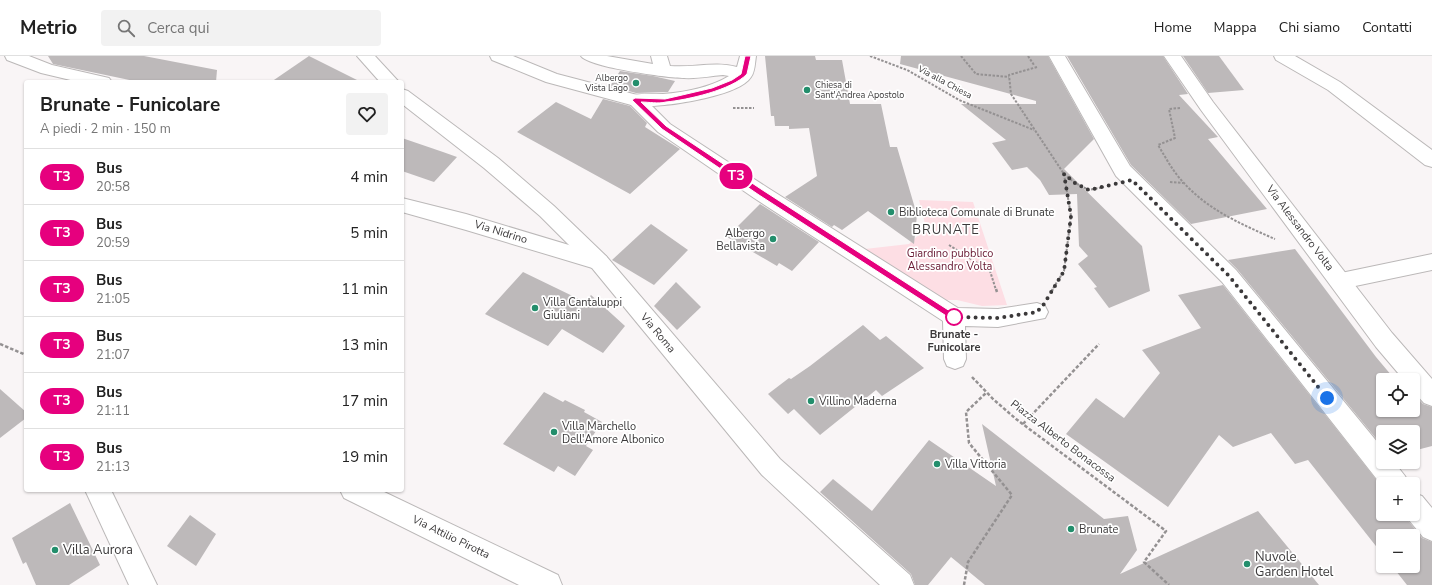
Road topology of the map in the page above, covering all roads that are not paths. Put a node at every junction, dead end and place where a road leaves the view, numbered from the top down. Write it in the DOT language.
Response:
graph roads {
  1 [pos="14,56"];
  2 [pos="365,56"];
  3 [pos="498,56"];
  4 [pos="589,56"];
  5 [pos="748,56"];
  6 [pos="1172,56"];
  7 [pos="1282,56"];
  8 [pos="1058,58"];
  9 [pos="661,64"];
  10 [pos="744,74"];
  11 [pos="95,80"];
  12 [pos="388,80"];
  13 [pos="404,97"];
  14 [pos="635,100"];
  15 [pos="1432,160"];
  16 [pos="404,206"];
  17 [pos="599,262"];
  18 [pos="1432,262"];
  19 [pos="1341,281"];
  20 [pos="1037,312"];
  21 [pos="954,317"];
  22 [pos="955,359"];
  23 [pos="1432,396"];
  24 [pos="1390,477"];
  25 [pos="99,492"];
  26 [pos="357,492"];
  27 [pos="1420,513"];
  28 [pos="1432,528"];
  29 [pos="144,585"];
  30 [pos="548,585"];
  31 [pos="900,585"];
  1 -- 11 [label="street"];
  2 -- 12 [label="street"];
  3 -- 14 [label="street"];
  4 -- 9 [label="street"];
  5 -- 10 [label="street"];
  6 -- 19 [label="street, Via Alessandro Volta"];
  7 -- 15 [label="street"];
  8 -- 24 [label="street"];
  9 -- 10 [label="street"];
  10 -- 14 [label="street"];
  13 -- 17 [label="street, Via Roma"];
  14 -- 21 [label="street"];
  16 -- 17 [label="street, Via Nidrino"];
  17 -- 31 [label="street, Via Roma"];
  18 -- 19 [label="street"];
  19 -- 23 [label="street, Via Alessandro Volta"];
  20 -- 21 [label="street"];
  21 -- 22 [label="street"];
  25 -- 29 [label="street"];
  26 -- 30 [label="street, Via Attilio Pirotta"];
  27 -- 28 [label="street"];
}
